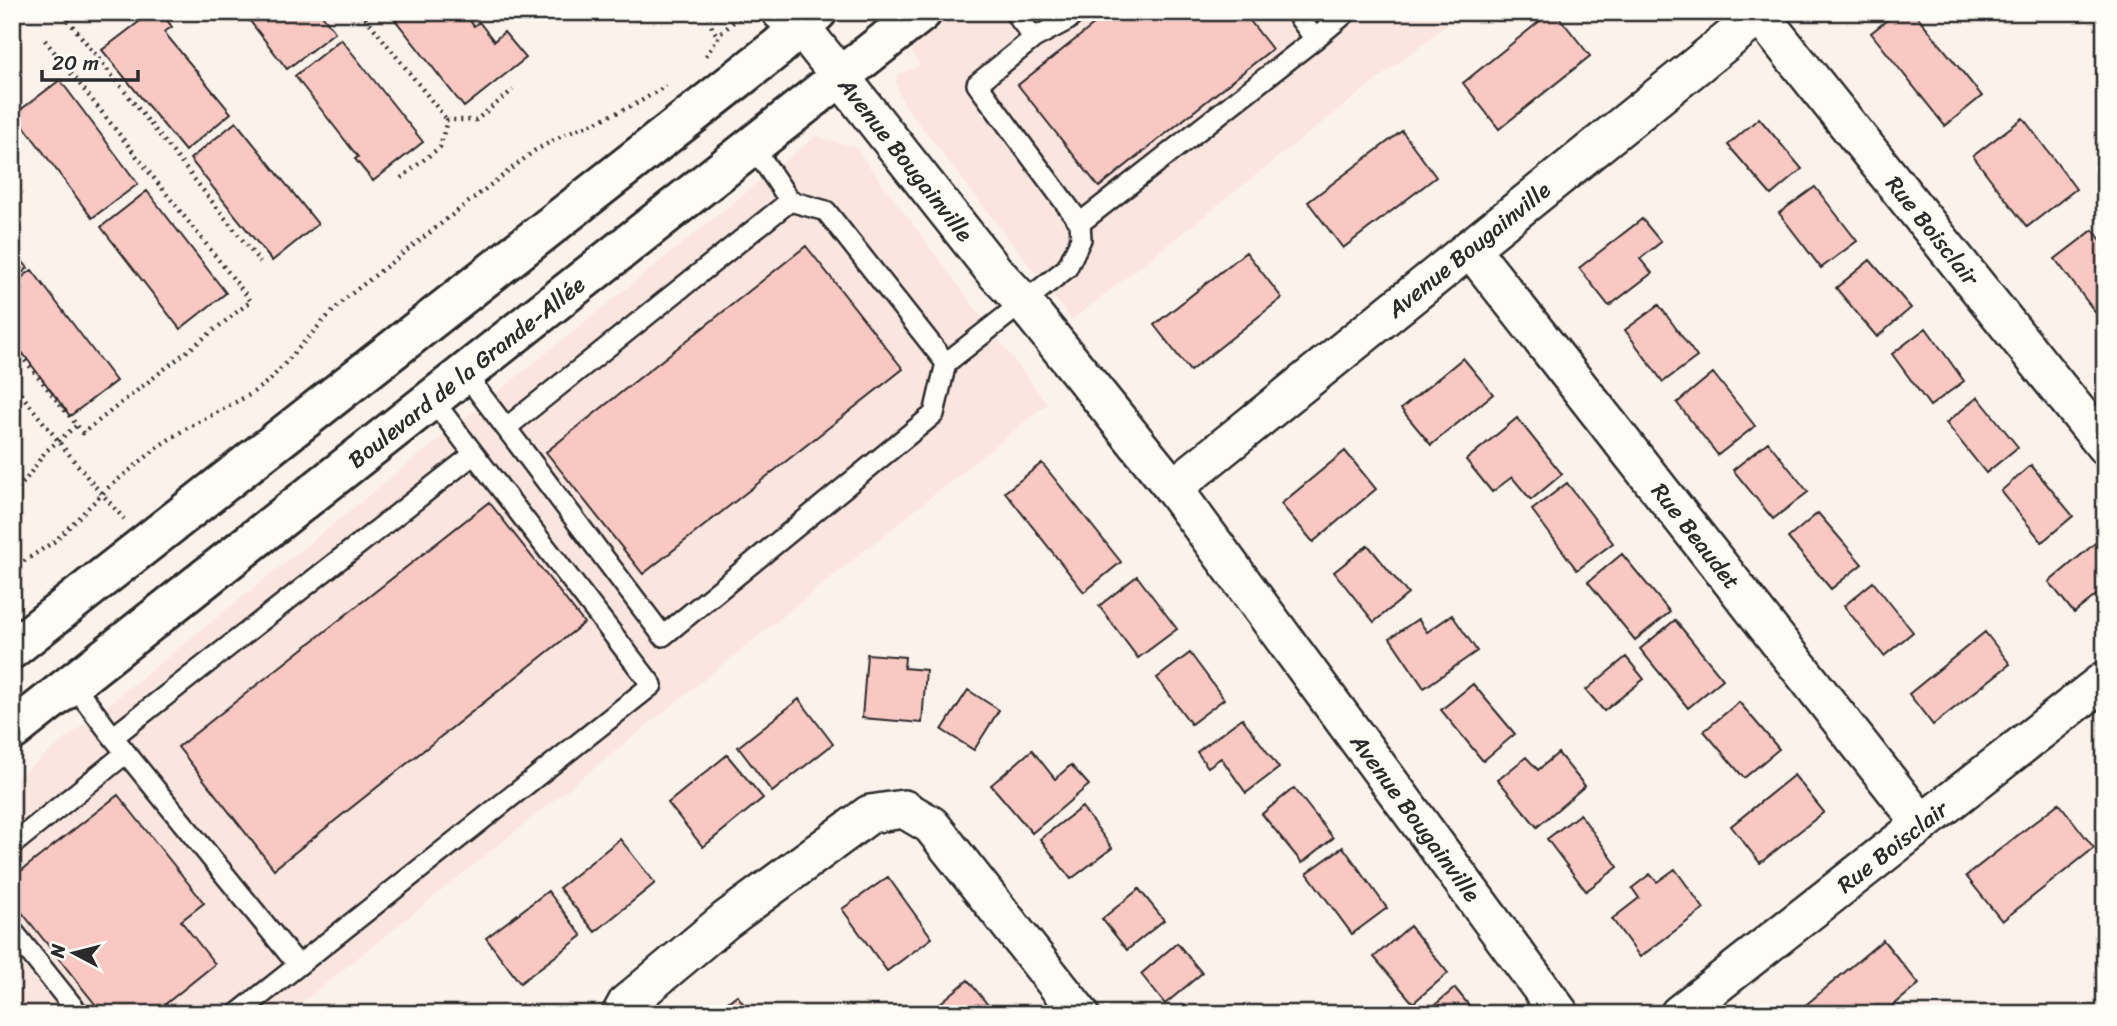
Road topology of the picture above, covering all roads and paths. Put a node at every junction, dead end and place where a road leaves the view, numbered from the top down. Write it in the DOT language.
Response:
graph roads {
  1 [pos="361,12"];
  2 [pos="612,12"];
  3 [pos="708,12"];
  4 [pos="745,12"];
  5 [pos="922,12"];
  6 [pos="1014,12"];
  7 [pos="1077,12"];
  8 [pos="1294,12"];
  9 [pos="1347,12"];
  10 [pos="1762,13"];
  11 [pos="800,16"];
  12 [pos="68,20"];
  13 [pos="603,20"];
  14 [pos="719,38"];
  15 [pos="1034,38"];
  16 [pos="44,39"];
  17 [pos="1315,39"];
  18 [pos="700,62"];
  19 [pos="841,76"];
  20 [pos="667,86"];
  21 [pos="513,90"];
  22 [pos="447,120"];
  23 [pos="753,146"];
  24 [pos="401,178"];
  25 [pos="790,201"];
  26 [pos="1080,223"];
  27 [pos="1470,248"];
  28 [pos="260,262"];
  29 [pos="1023,302"];
  30 [pos="12,344"];
  31 [pos="946,363"];
  32 [pos="465,373"];
  33 [pos="12,383"];
  34 [pos="432,399"];
  35 [pos="77,425"];
  36 [pos="506,428"];
  37 [pos="58,441"];
  38 [pos="2105,446"];
  39 [pos="474,454"];
  40 [pos="1172,488"];
  41 [pos="12,493"];
  42 [pos="102,495"];
  43 [pos="145,543"];
  44 [pos="12,569"];
  45 [pos="12,649"];
  46 [pos="2105,680"];
  47 [pos="73,684"];
  48 [pos="12,731"];
  49 [pos="113,737"];
  50 [pos="126,753"];
  51 [pos="1922,824"];
  52 [pos="12,845"];
  53 [pos="12,930"];
  54 [pos="298,965"];
  55 [pos="79,1014"];
  56 [pos="237,1014"];
  57 [pos="621,1014"];
  58 [pos="1080,1014"];
  59 [pos="1560,1014"];
  60 [pos="1679,1014"];
  1 -- 22 [label="path"];
  2 -- 13 [label="path"];
  3 -- 14 [label="path"];
  4 -- 14 [label="path"];
  5 -- 19 [label="street, Boulevard de la Grande-Allée"];
  6 -- 15 [label="lane"];
  7 -- 15 [label="lane"];
  8 -- 17 [label="lane"];
  9 -- 17 [label="lane"];
  10 -- 27 [label="street, Avenue Bougainville"];
  10 -- 38 [label="street, Rue Boisclair"];
  11 -- 19 [label="street, Avenue Bougainville"];
  11 -- 43 [label="street"];
  12 -- 28 [label="path"];
  14 -- 18 [label="path"];
  15 -- 26 [label="lane"];
  16 -- 35 [label="path"];
  17 -- 26 [label="lane"];
  19 -- 23 [label="street, Boulevard de la Grande-Allée"];
  19 -- 29 [label="street, Avenue Bougainville"];
  20 -- 42 [label="path"];
  21 -- 22 [label="path"];
  22 -- 24 [label="path"];
  23 -- 25 [label="lane"];
  23 -- 32 [label="street, Boulevard de la Grande-Allée"];
  25 -- 31 [label="lane"];
  25 -- 36 [label="lane"];
  26 -- 29 [label="lane"];
  27 -- 40 [label="street, Avenue Bougainville"];
  27 -- 51 [label="street, Rue Beaudet"];
  29 -- 31 [label="lane"];
  29 -- 40 [label="street, Avenue Bougainville"];
  30 -- 35 [label="path"];
  31 -- 36 [label="lane"];
  32 -- 34 [label="street, Boulevard de la Grande-Allée"];
  32 -- 36 [label="lane"];
  33 -- 37 [label="path"];
  34 -- 39 [label="lane"];
  34 -- 47 [label="street, Boulevard de la Grande-Allée"];
  35 -- 37 [label="path"];
  37 -- 41 [label="path"];
  37 -- 42 [label="path"];
  39 -- 49 [label="lane"];
  39 -- 54 [label="lane"];
  40 -- 59 [label="street, Avenue Bougainville"];
  42 -- 43 [label="path"];
  42 -- 44 [label="path"];
  43 -- 45 [label="street"];
  46 -- 51 [label="street, Rue Boisclair"];
  47 -- 48 [label="street, Boulevard de la Grande-Allée"];
  47 -- 49 [label="lane"];
  49 -- 50 [label="lane"];
  50 -- 52 [label="lane"];
  50 -- 54 [label="lane"];
  51 -- 60 [label="street, Rue Boisclair"];
  53 -- 55 [label="lane"];
  54 -- 56 [label="lane"];
  57 -- 58 [label="street"];
}
